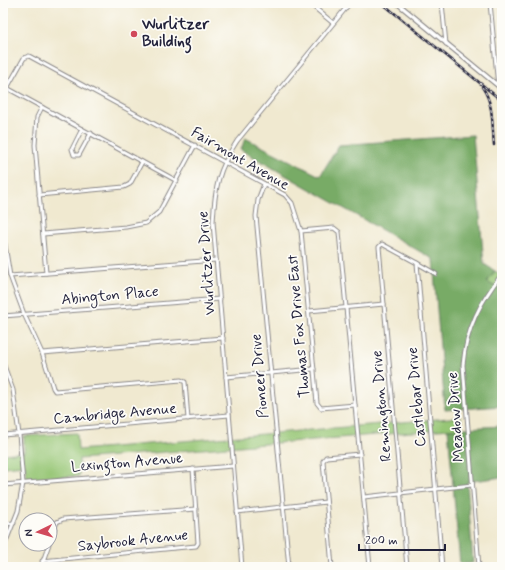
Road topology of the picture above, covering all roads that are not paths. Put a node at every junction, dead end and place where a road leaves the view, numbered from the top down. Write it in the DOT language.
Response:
graph roads {
  1 [pos="309,3"];
  2 [pos="350,3"];
  3 [pos="397,3"];
  4 [pos="442,3"];
  5 [pos="490,3"];
  6 [pos="333,23"];
  7 [pos="446,44"];
  8 [pos="498,86"];
  9 [pos="7,88"];
  10 [pos="502,89"];
  11 [pos="3,92"];
  12 [pos="42,107"];
  13 [pos="82,129"];
  14 [pos="91,133"];
  15 [pos="195,145"];
  16 [pos="142,162"];
  17 [pos="224,162"];
  18 [pos="177,181"];
  19 [pos="264,184"];
  20 [pos="39,195"];
  21 [pos="301,231"];
  22 [pos="3,234"];
  23 [pos="42,234"];
  24 [pos="216,260"];
  25 [pos="417,263"];
  26 [pos="46,273"];
  27 [pos="436,274"];
  28 [pos="502,274"];
  29 [pos="10,276"];
  30 [pos="220,299"];
  31 [pos="384,304"];
  32 [pos="346,308"];
  33 [pos="309,311"];
  34 [pos="24,314"];
  35 [pos="3,316"];
  36 [pos="223,338"];
  37 [pos="42,353"];
  38 [pos="3,363"];
  39 [pos="314,369"];
  40 [pos="270,373"];
  41 [pos="226,377"];
  42 [pos="355,405"];
  43 [pos="229,415"];
  44 [pos="188,419"];
  45 [pos="19,434"];
  46 [pos="3,435"];
  47 [pos="360,454"];
  48 [pos="233,466"];
  49 [pos="192,469"];
  50 [pos="23,483"];
  51 [pos="3,485"];
  52 [pos="472,485"];
  53 [pos="436,489"];
  54 [pos="400,493"];
  55 [pos="364,497"];
  56 [pos="326,502"];
  57 [pos="284,507"];
  58 [pos="196,509"];
  59 [pos="237,512"];
  60 [pos="58,522"];
  61 [pos="14,523"];
  62 [pos="3,524"];
  63 [pos="3,549"];
  64 [pos="46,552"];
  65 [pos="42,561"];
  66 [pos="41,567"];
  67 [pos="242,567"];
  68 [pos="289,567"];
  69 [pos="332,567"];
  70 [pos="370,567"];
  71 [pos="407,567"];
  72 [pos="442,567"];
  73 [pos="479,567"];
  1 -- 6 [label="street"];
  2 -- 6 [label="street, Wurlitzer Drive"];
  3 -- 7 [label="main road"];
  4 -- 7 [label="street"];
  5 -- 8 [label="street"];
  6 -- 17 [label="street, Wurlitzer Drive"];
  7 -- 8 [label="main road"];
  8 -- 10 [label="main road"];
  9 -- 11 [label="street, Fairmont Avenue"];
  9 -- 12 [label="street"];
  9 -- 15 [label="street, Fairmont Avenue"];
  12 -- 13 [label="street"];
  12 -- 20 [label="street"];
  13 -- 14 [label="street"];
  13 -- 14 [label="street"];
  14 -- 16 [label="street"];
  15 -- 17 [label="street, Fairmont Avenue"];
  15 -- 18 [label="street"];
  16 -- 18 [label="street"];
  16 -- 20 [label="street"];
  17 -- 19 [label="street, Fairmont Avenue"];
  17 -- 24 [label="street, Wurlitzer Drive"];
  18 -- 23 [label="street"];
  19 -- 21 [label="street, Fairmont Avenue"];
  19 -- 40 [label="street, Pioneer Drive"];
  20 -- 23 [label="street"];
  21 -- 32 [label="street"];
  21 -- 33 [label="street, Thomas Fox Drive East"];
  22 -- 29 [label="street"];
  23 -- 26 [label="street"];
  24 -- 26 [label="street"];
  24 -- 30 [label="street, Wurlitzer Drive"];
  25 -- 27 [label="street"];
  25 -- 31 [label="street, Remington Drive"];
  25 -- 53 [label="street, Castlebar Drive"];
  26 -- 29 [label="street"];
  28 -- 52 [label="street, Meadow Drive"];
  29 -- 34 [label="street"];
  30 -- 34 [label="street, Abington Place"];
  30 -- 36 [label="street, Wurlitzer Drive"];
  31 -- 32 [label="street"];
  31 -- 54 [label="street, Remington Drive"];
  32 -- 33 [label="street"];
  32 -- 42 [label="street"];
  33 -- 39 [label="street, Thomas Fox Drive East"];
  34 -- 35 [label="street, Abington Place"];
  34 -- 37 [label="street"];
  36 -- 37 [label="street"];
  36 -- 41 [label="street, Wurlitzer Drive"];
  37 -- 44 [label="street"];
  38 -- 45 [label="street"];
  39 -- 40 [label="street"];
  39 -- 42 [label="street, Thomas Fox Drive East"];
  40 -- 41 [label="street"];
  40 -- 57 [label="street, Pioneer Drive"];
  41 -- 43 [label="street, Wurlitzer Drive"];
  42 -- 47 [label="street"];
  43 -- 44 [label="street, Cambridge Avenue"];
  43 -- 48 [label="street, Wurlitzer Drive"];
  44 -- 45 [label="street, Cambridge Avenue"];
  45 -- 46 [label="street, Cambridge Avenue"];
  45 -- 50 [label="street"];
  47 -- 55 [label="street"];
  47 -- 56 [label="street"];
  48 -- 49 [label="street, Lexington Avenue"];
  48 -- 59 [label="street, Wurlitzer Drive"];
  49 -- 50 [label="street, Lexington Avenue"];
  49 -- 58 [label="street, Saybrook Avenue"];
  50 -- 51 [label="street, Lexington Avenue"];
  50 -- 61 [label="street"];
  52 -- 53 [label="street"];
  52 -- 73 [label="street, Meadow Drive"];
  53 -- 54 [label="street"];
  53 -- 72 [label="street, Castlebar Drive"];
  54 -- 55 [label="street"];
  54 -- 71 [label="street, Remington Drive"];
  55 -- 70 [label="street"];
  56 -- 57 [label="street"];
  56 -- 69 [label="street"];
  57 -- 59 [label="street"];
  57 -- 68 [label="street, Pioneer Drive"];
  58 -- 60 [label="street"];
  58 -- 65 [label="street, Saybrook Avenue"];
  59 -- 67 [label="street, Wurlitzer Drive"];
  61 -- 62 [label="street"];
  61 -- 63 [label="street"];
  64 -- 65 [label="street"];
  65 -- 66 [label="street"];
}
